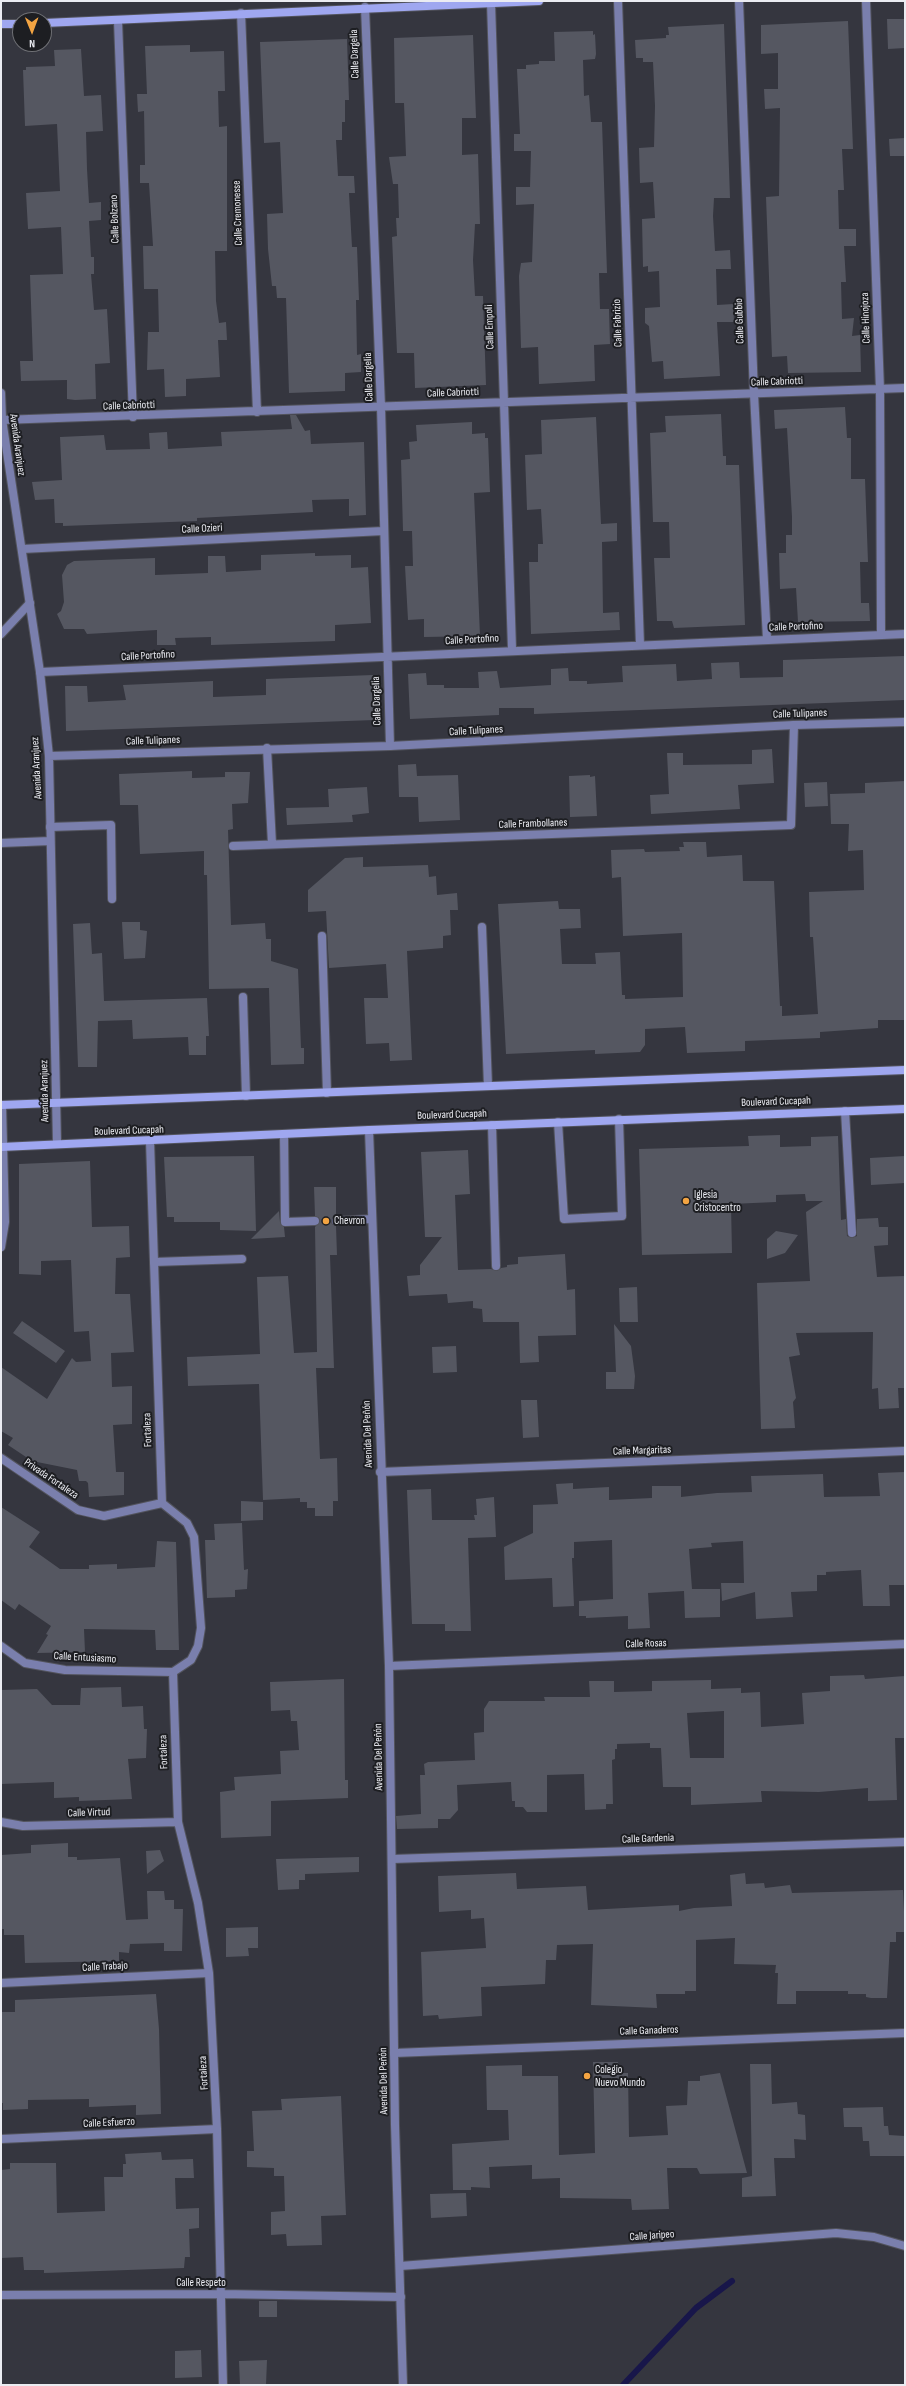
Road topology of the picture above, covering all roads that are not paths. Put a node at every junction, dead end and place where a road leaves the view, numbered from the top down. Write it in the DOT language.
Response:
graph roads {
  1 [pos="539,1"];
  2 [pos="618,1"];
  3 [pos="739,1"];
  4 [pos="866,1"];
  5 [pos="491,3"];
  6 [pos="365,7"];
  7 [pos="241,13"];
  8 [pos="118,20"];
  9 [pos="52,23"];
  10 [pos="1,24"];
  11 [pos="12,24"];
  12 [pos="905,388"];
  13 [pos="880,390"];
  14 [pos="1,393"];
  15 [pos="754,394"];
  16 [pos="632,398"];
  17 [pos="504,402"];
  18 [pos="381,408"];
  19 [pos="257,412"];
  20 [pos="133,417"];
  21 [pos="2,420"];
  22 [pos="383,532"];
  23 [pos="22,549"];
  24 [pos="30,603"];
  25 [pos="1,634"];
  26 [pos="881,634"];
  27 [pos="905,634"];
  28 [pos="767,639"];
  29 [pos="640,645"];
  30 [pos="512,649"];
  31 [pos="387,655"];
  32 [pos="40,672"];
  33 [pos="905,722"];
  34 [pos="794,725"];
  35 [pos="390,746"];
  36 [pos="267,748"];
  37 [pos="49,756"];
  38 [pos="50,827"];
  39 [pos="50,841"];
  40 [pos="1,843"];
  41 [pos="272,844"];
  42 [pos="232,846"];
  43 [pos="112,899"];
  44 [pos="482,927"];
  45 [pos="322,936"];
  46 [pos="243,997"];
  47 [pos="905,1070"];
  48 [pos="488,1086"];
  49 [pos="326,1093"];
  50 [pos="246,1096"];
  51 [pos="56,1101"];
  52 [pos="2,1105"];
  53 [pos="905,1109"];
  54 [pos="845,1111"];
  55 [pos="618,1120"];
  56 [pos="558,1122"];
  57 [pos="492,1125"];
  58 [pos="369,1130"];
  59 [pos="284,1134"];
  60 [pos="150,1140"];
  61 [pos="57,1144"];
  62 [pos="2,1147"];
  63 [pos="372,1220"];
  64 [pos="315,1221"];
  65 [pos="336,1221"];
  66 [pos="852,1232"];
  67 [pos="1,1247"];
  68 [pos="242,1259"];
  69 [pos="154,1262"];
  70 [pos="496,1266"];
  71 [pos="905,1451"];
  72 [pos="1,1458"];
  73 [pos="380,1472"];
  74 [pos="162,1503"];
  75 [pos="905,1644"];
  76 [pos="1,1646"];
  77 [pos="388,1666"];
  78 [pos="173,1672"];
  79 [pos="1,1822"];
  80 [pos="178,1822"];
  81 [pos="905,1842"];
  82 [pos="392,1859"];
  83 [pos="209,1973"];
  84 [pos="1,1983"];
  85 [pos="905,2033"];
  86 [pos="394,2053"];
  87 [pos="217,2129"];
  88 [pos="1,2139"];
  89 [pos="905,2246"];
  90 [pos="400,2266"];
  91 [pos="220,2294"];
  92 [pos="1,2295"];
  93 [pos="402,2297"];
  94 [pos="223,2385"];
  95 [pos="403,2385"];
  1 -- 5 [label="main road"];
  2 -- 16 [label="street, Calle Fabrizio"];
  3 -- 15 [label="street, Calle Gubbio"];
  4 -- 13 [label="street, Calle Hinojoza"];
  5 -- 6 [label="main road"];
  5 -- 17 [label="street, Calle Empoli"];
  6 -- 7 [label="main road"];
  6 -- 18 [label="street, Calle Dargelia"];
  7 -- 8 [label="main road"];
  7 -- 19 [label="street, Calle Cremonesse"];
  8 -- 9 [label="main road"];
  8 -- 20 [label="street, Calle Bolzano"];
  10 -- 11 [label="main road"];
  12 -- 13 [label="street, Calle Cabriotti"];
  13 -- 15 [label="street, Calle Cabriotti"];
  13 -- 26 [label="street, Calle Hinojoza"];
  14 -- 21 [label="street, Avenida Aranjuez"];
  15 -- 16 [label="street, Calle Cabriotti"];
  15 -- 28 [label="street, Calle Gubbio"];
  16 -- 17 [label="street, Calle Cabriotti"];
  16 -- 29 [label="street, Calle Fabrizio"];
  17 -- 18 [label="street, Calle Cabriotti"];
  17 -- 30 [label="street, Calle Empoli"];
  18 -- 19 [label="street, Calle Cabriotti"];
  18 -- 22 [label="street, Calle Dargelia"];
  19 -- 20 [label="street, Calle Cabriotti"];
  20 -- 21 [label="street, Calle Cabriotti"];
  21 -- 23 [label="street, Avenida Aranjuez"];
  22 -- 23 [label="street, Calle Ozieri"];
  22 -- 31 [label="street, Calle Dargelia"];
  23 -- 24 [label="street, Avenida Aranjuez"];
  24 -- 25 [label="street"];
  24 -- 32 [label="street, Avenida Aranjuez"];
  26 -- 27 [label="street, Calle Portofino"];
  26 -- 28 [label="street, Calle Portofino"];
  28 -- 29 [label="street, Calle Portofino"];
  29 -- 30 [label="street, Calle Portofino"];
  30 -- 31 [label="street, Calle Portofino"];
  31 -- 32 [label="street, Calle Portofino"];
  31 -- 35 [label="street, Calle Dargelia"];
  32 -- 37 [label="street, Avenida Aranjuez"];
  33 -- 34 [label="street, Calle Tulipanes"];
  34 -- 35 [label="street, Calle Tulipanes"];
  34 -- 41 [label="street, Calle Frambollanes"];
  35 -- 36 [label="street, Calle Tulipanes"];
  36 -- 37 [label="street, Calle Tulipanes"];
  36 -- 41 [label="street"];
  37 -- 38 [label="street, Avenida Aranjuez"];
  38 -- 39 [label="street, Avenida Aranjuez"];
  38 -- 43 [label="street"];
  39 -- 40 [label="street"];
  39 -- 51 [label="street, Avenida Aranjuez"];
  41 -- 42 [label="street"];
  44 -- 48 [label="street"];
  45 -- 49 [label="street"];
  46 -- 50 [label="street"];
  47 -- 48 [label="main road"];
  48 -- 49 [label="main road"];
  49 -- 50 [label="main road"];
  50 -- 51 [label="main road"];
  51 -- 52 [label="main road"];
  51 -- 61 [label="street, Avenida Aranjuez"];
  52 -- 62 [label="street"];
  53 -- 54 [label="main road, Boulevard Cucapah"];
  54 -- 55 [label="main road, Boulevard Cucapah"];
  54 -- 66 [label="street"];
  55 -- 56 [label="main road, Boulevard Cucapah"];
  55 -- 56 [label="street"];
  56 -- 57 [label="main road, Boulevard Cucapah"];
  57 -- 58 [label="main road, Boulevard Cucapah"];
  57 -- 70 [label="street"];
  58 -- 59 [label="main road, Boulevard Cucapah"];
  58 -- 63 [label="street, Avenida Del Peñón"];
  59 -- 60 [label="main road, Boulevard Cucapah"];
  59 -- 64 [label="street"];
  60 -- 61 [label="main road, Boulevard Cucapah"];
  60 -- 69 [label="street, Fortaleza"];
  61 -- 62 [label="main road, Boulevard Cucapah"];
  62 -- 67 [label="street"];
  63 -- 65 [label="street"];
  63 -- 73 [label="street, Avenida Del Peñón"];
  68 -- 69 [label="street"];
  69 -- 74 [label="street, Fortaleza"];
  71 -- 73 [label="street, Calle Margaritas"];
  72 -- 74 [label="street, Privada Fortaleza"];
  73 -- 77 [label="street, Avenida Del Peñón"];
  74 -- 78 [label="street"];
  75 -- 77 [label="street, Calle Rosas"];
  76 -- 78 [label="street, Calle Entusiasmo"];
  77 -- 82 [label="street, Avenida Del Peñón"];
  78 -- 80 [label="street, Fortaleza"];
  79 -- 80 [label="street, Calle Virtud"];
  80 -- 83 [label="street, Fortaleza"];
  81 -- 82 [label="street, Calle Gardenia"];
  82 -- 86 [label="street, Avenida Del Peñón"];
  83 -- 84 [label="street, Calle Trabajo"];
  83 -- 87 [label="street, Fortaleza"];
  85 -- 86 [label="street, Calle Ganaderos"];
  86 -- 90 [label="street, Avenida Del Peñón"];
  87 -- 88 [label="street, Calle Esfuerzo"];
  87 -- 91 [label="street, Fortaleza"];
  89 -- 90 [label="street, Calle Jaripeo"];
  90 -- 93 [label="street, Avenida Del Peñón"];
  91 -- 92 [label="street, Calle Respeto"];
  91 -- 93 [label="street, Calle Respeto"];
  91 -- 94 [label="street, Fortaleza"];
  93 -- 95 [label="street, Avenida Del Peñón"];
}
